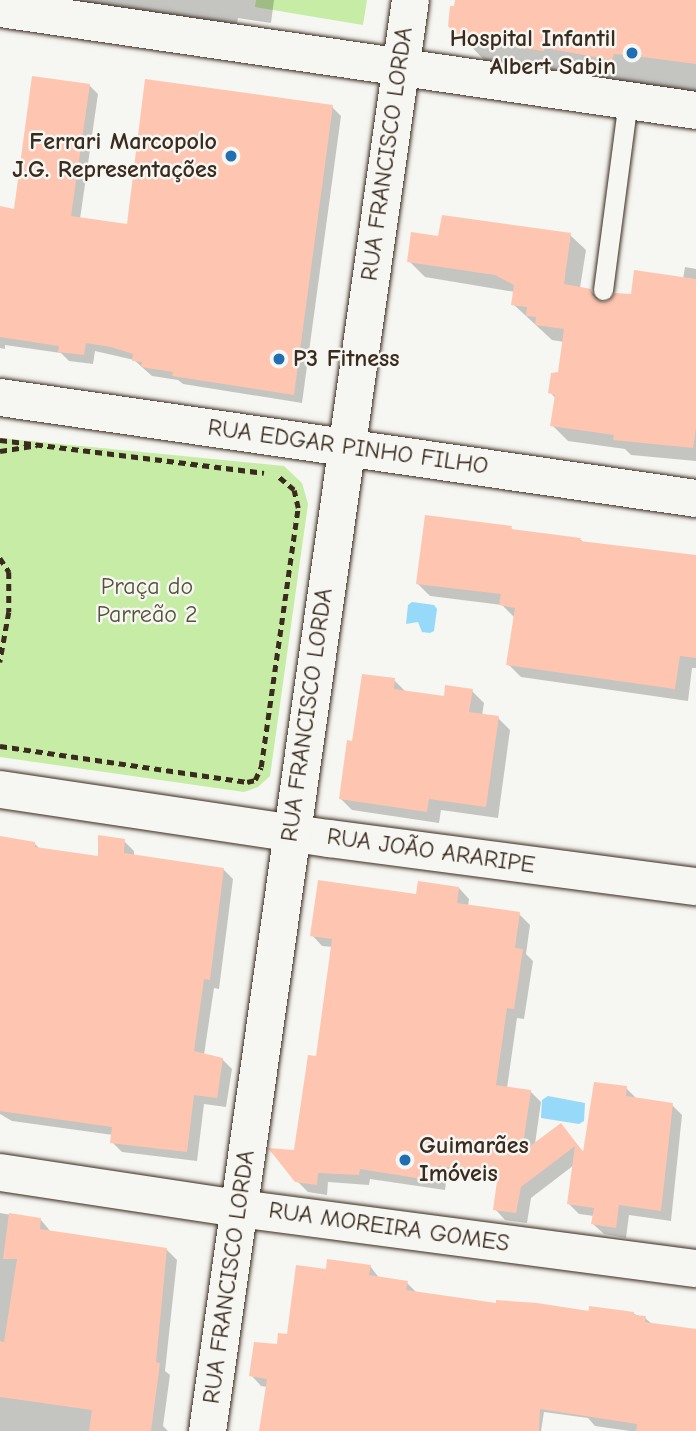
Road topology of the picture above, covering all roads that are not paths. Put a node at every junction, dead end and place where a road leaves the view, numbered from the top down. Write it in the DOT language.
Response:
graph roads {
  1 [pos="410,0"];
  2 [pos="0,8"];
  3 [pos="400,69"];
  4 [pos="628,100"];
  5 [pos="696,110"];
  6 [pos="603,290"];
  7 [pos="0,397"];
  8 [pos="344,446"];
  9 [pos="696,498"];
  10 [pos="0,789"];
  11 [pos="290,832"];
  12 [pos="696,886"];
  13 [pos="0,1172"];
  14 [pos="239,1208"];
  15 [pos="696,1268"];
  16 [pos="208,1431"];
  1 -- 3 [label="street, RUA FRANCISCO LORDA"];
  2 -- 3 [label="street"];
  3 -- 4 [label="street"];
  3 -- 8 [label="street, RUA FRANCISCO LORDA"];
  4 -- 5 [label="street"];
  4 -- 6 [label="lane"];
  7 -- 8 [label="street, RUA EDGAR PINHO FILHO"];
  8 -- 9 [label="street, RUA EDGAR PINHO FILHO"];
  8 -- 11 [label="street, RUA FRANCISCO LORDA"];
  10 -- 11 [label="street, RUA JOÃO ARARIPE"];
  11 -- 12 [label="street, RUA JOÃO ARARIPE"];
  11 -- 14 [label="street, RUA FRANCISCO LORDA"];
  13 -- 14 [label="street, RUA MOREIRA GOMES"];
  14 -- 15 [label="street, RUA MOREIRA GOMES"];
  14 -- 16 [label="street, RUA FRANCISCO LORDA"];
}
